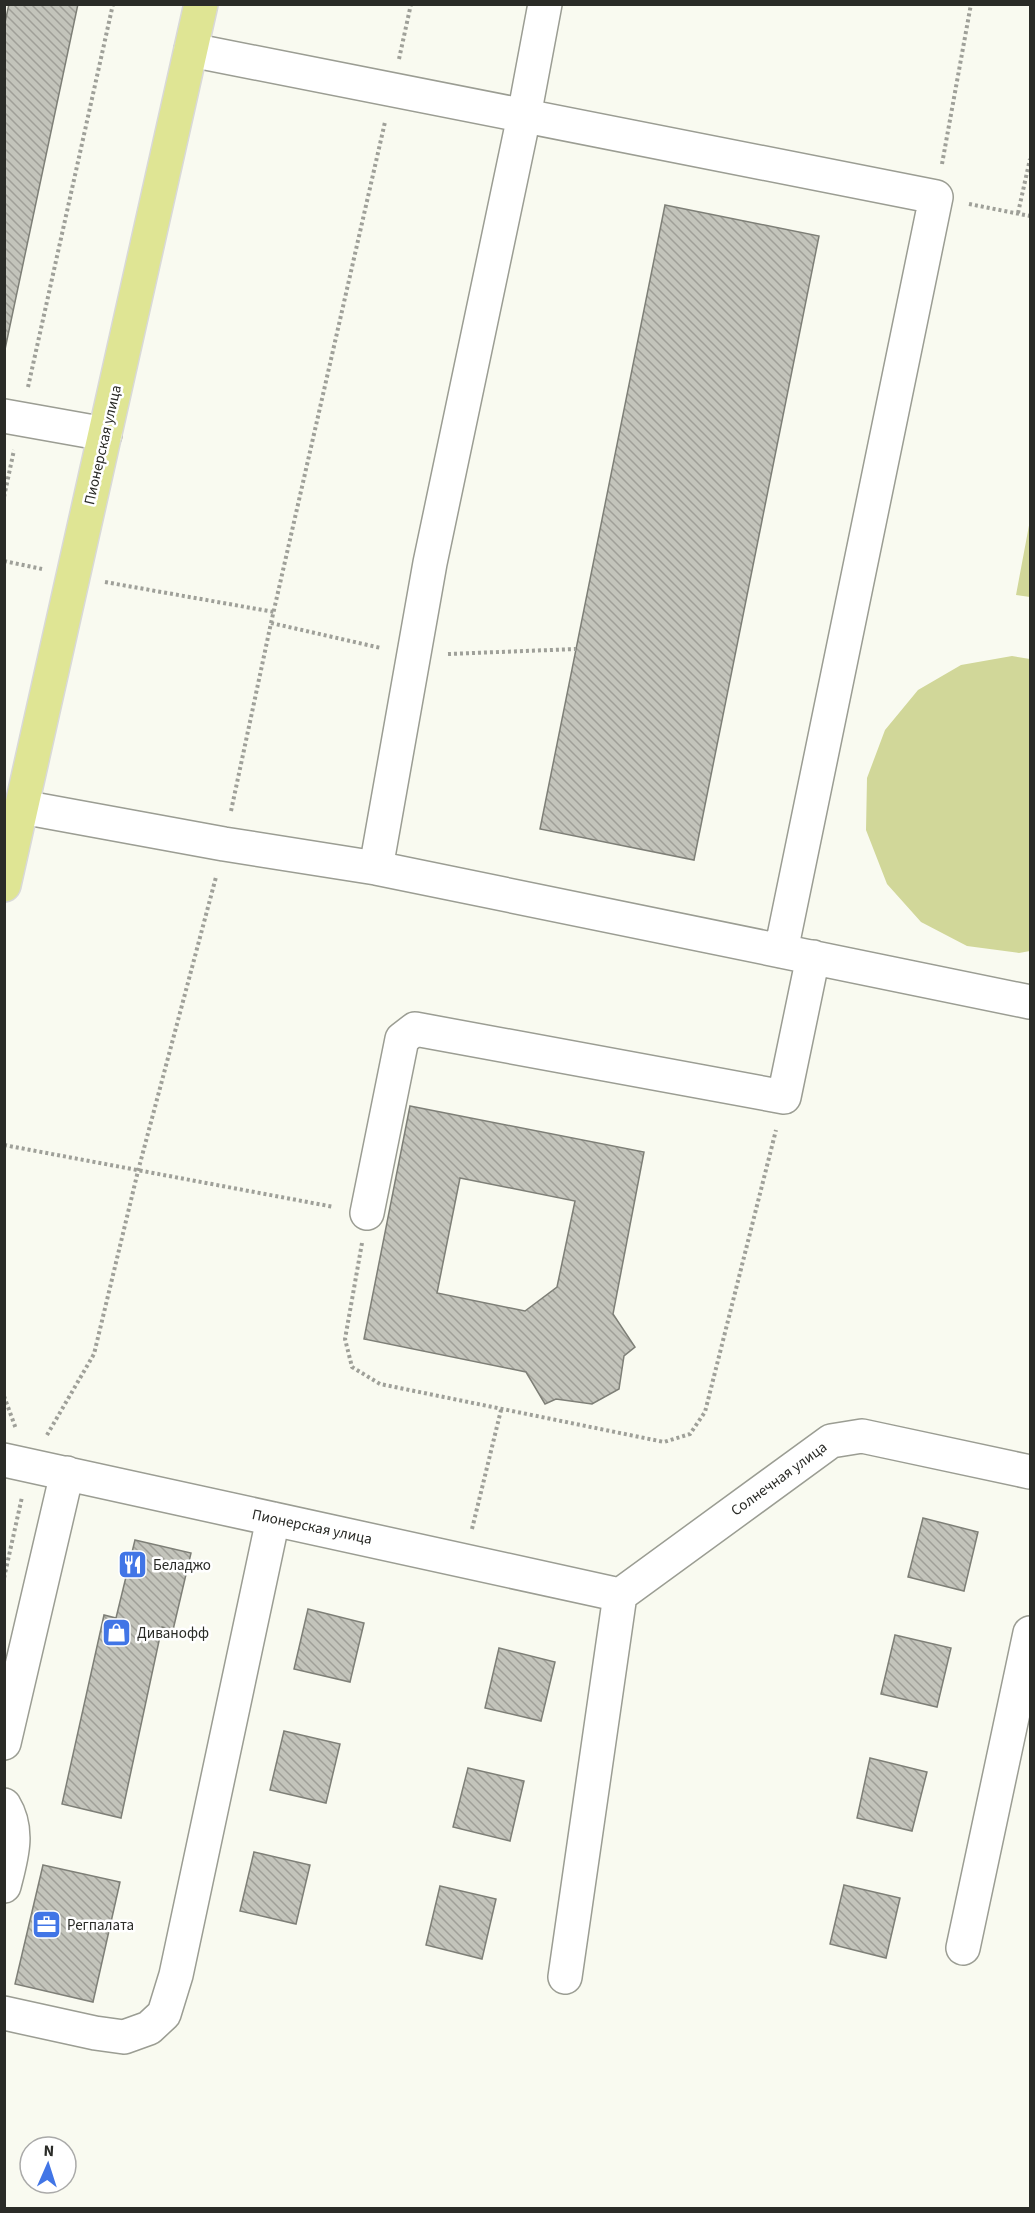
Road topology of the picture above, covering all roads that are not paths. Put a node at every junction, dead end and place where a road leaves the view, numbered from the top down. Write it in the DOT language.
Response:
graph roads {
  1 [pos="201,4"];
  2 [pos="545,4"];
  3 [pos="191,50"];
  4 [pos="524,116"];
  5 [pos="13,417"];
  6 [pos="105,434"];
  7 [pos="22,807"];
  8 [pos="376,868"];
  9 [pos="4,885"];
  10 [pos="781,951"];
  11 [pos="813,957"];
  12 [pos="1030,1002"];
  13 [pos="367,1213"];
  14 [pos="17,1462"];
  15 [pos="1030,1472"];
  16 [pos="67,1473"];
  17 [pos="273,1519"];
  18 [pos="620,1595"];
  19 [pos="1030,1633"];
  20 [pos="4,1743"];
  21 [pos="4,1805"];
  22 [pos="4,1886"];
  23 [pos="963,1948"];
  24 [pos="565,1977"];
  25 [pos="4,2013"];
  1 -- 3 [label="main road, Пионерская улица"];
  2 -- 4 [label="street"];
  3 -- 4 [label="street"];
  3 -- 6 [label="main road, Пионерская улица"];
  4 -- 8 [label="street"];
  4 -- 10 [label="street"];
  5 -- 6 [label="street"];
  6 -- 7 [label="main road, Пионерская улица"];
  7 -- 8 [label="street"];
  7 -- 9 [label="main road, Пионерская улица"];
  8 -- 10 [label="street"];
  10 -- 11 [label="street"];
  11 -- 12 [label="street"];
  11 -- 13 [label="street"];
  14 -- 16 [label="street, Пионерская улица"];
  15 -- 18 [label="street, Солнечная улица"];
  16 -- 17 [label="street, Пионерская улица"];
  16 -- 20 [label="street"];
  17 -- 18 [label="street, Пионерская улица"];
  17 -- 25 [label="street"];
  18 -- 24 [label="street"];
  19 -- 23 [label="street"];
  21 -- 22 [label="street"];
}
